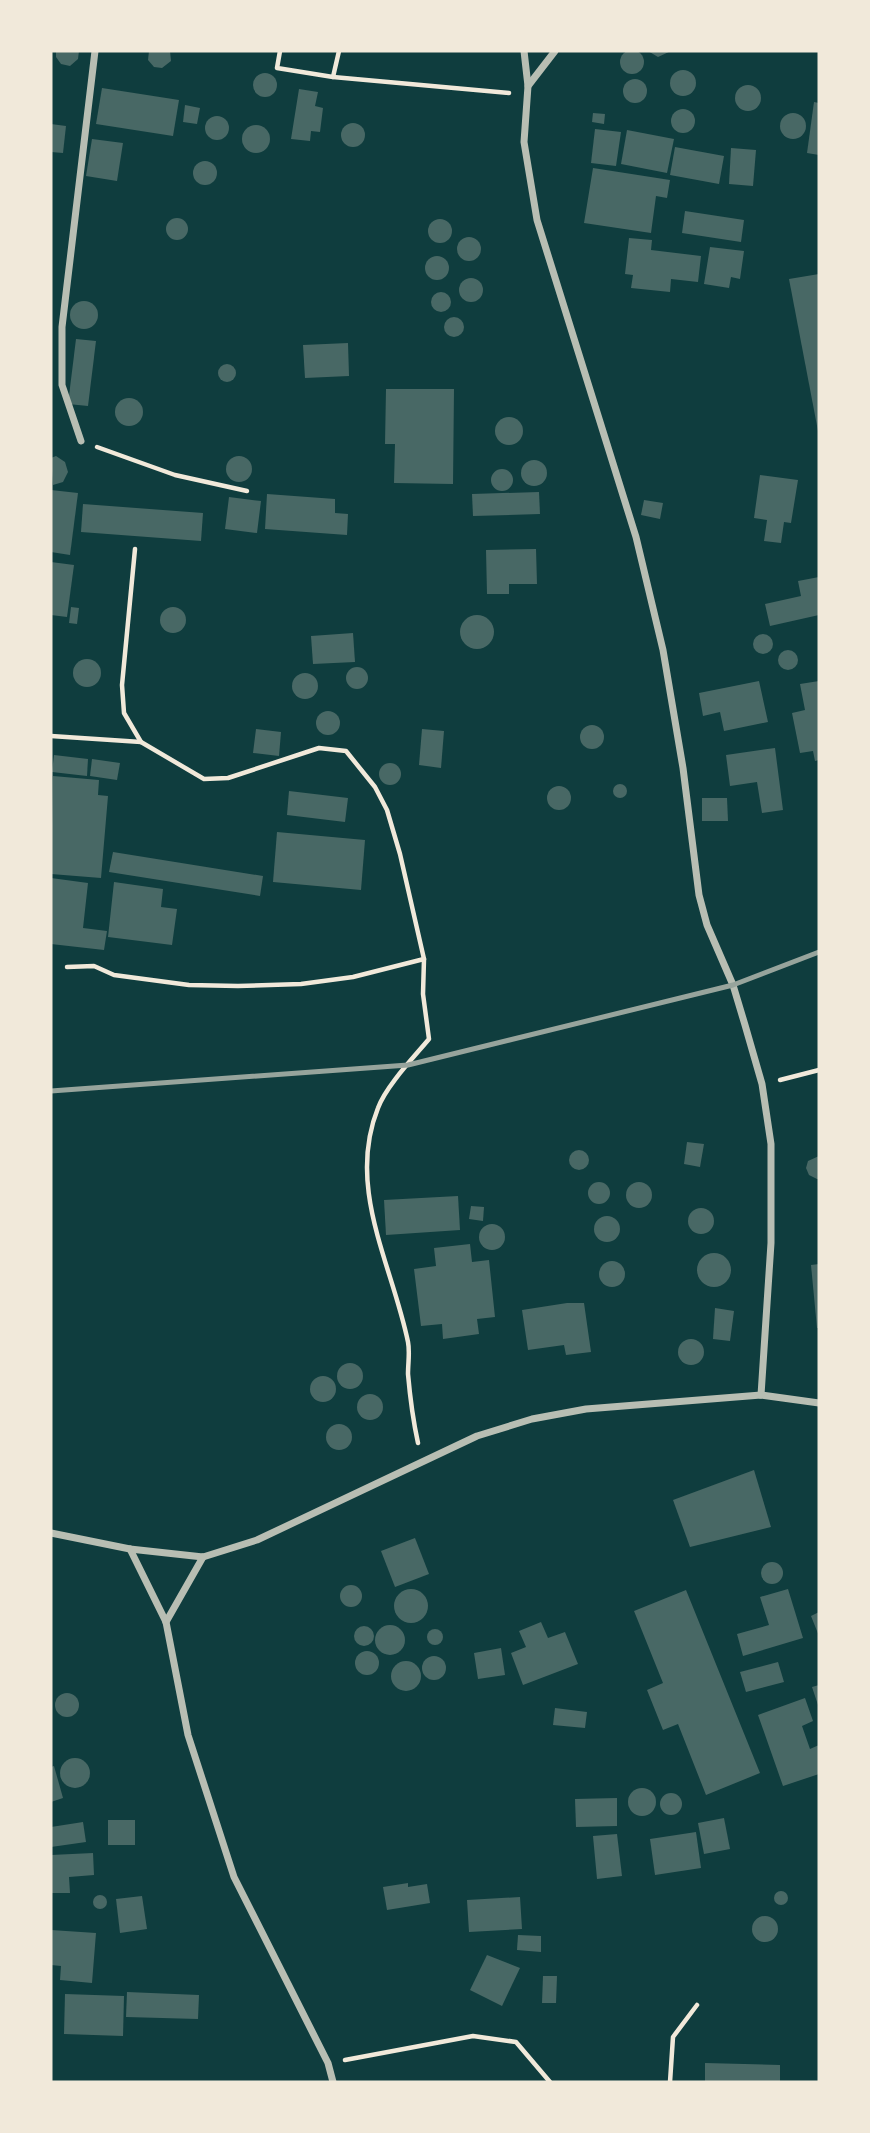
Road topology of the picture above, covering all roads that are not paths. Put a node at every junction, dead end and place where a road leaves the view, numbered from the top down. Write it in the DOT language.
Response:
graph roads {
  1 [pos="95,51"];
  2 [pos="524,51"];
  3 [pos="555,51"];
  4 [pos="528,91"];
  5 [pos="81,441"];
  6 [pos="761,1395"];
  7 [pos="819,1404"];
  8 [pos="51,1533"];
  9 [pos="130,1549"];
  10 [pos="203,1557"];
  11 [pos="166,1622"];
  12 [pos="333,2082"];
  1 -- 5 [label="street"];
  2 -- 4 [label="street"];
  3 -- 4 [label="street"];
  4 -- 6 [label="street"];
  6 -- 7 [label="street"];
  6 -- 10 [label="street"];
  8 -- 9 [label="street"];
  9 -- 10 [label="street"];
  9 -- 11 [label="street"];
  10 -- 11 [label="street"];
  11 -- 12 [label="street"];
}
